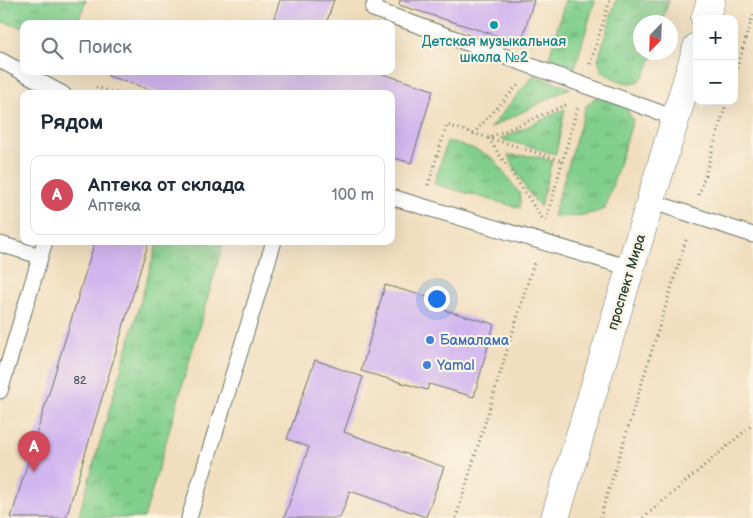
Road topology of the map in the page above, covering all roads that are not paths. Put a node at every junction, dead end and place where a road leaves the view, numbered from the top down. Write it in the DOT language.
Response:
graph roads {
  1 [pos="376,0"];
  2 [pos="711,0"];
  3 [pos="706,15"];
  4 [pos="0,60"];
  5 [pos="693,60"];
  6 [pos="20,71"];
  7 [pos="28,75"];
  8 [pos="56,90"];
  9 [pos="676,118"];
  10 [pos="395,198"];
  11 [pos="650,201"];
  12 [pos="753,235"];
  13 [pos="0,244"];
  14 [pos="44,245"];
  15 [pos="273,245"];
  16 [pos="40,256"];
  17 [pos="630,268"];
  18 [pos="0,391"];
  19 [pos="190,518"];
  20 [pos="555,518"];
  1 -- 9 [label="lane"];
  2 -- 3 [label="main road"];
  4 -- 6 [label="lane"];
  5 -- 9 [label="main road, проспект Мира"];
  7 -- 8 [label="lane"];
  9 -- 11 [label="main road, проспект Мира"];
  10 -- 17 [label="lane"];
  11 -- 12 [label="lane"];
  11 -- 17 [label="main road, проспект Мира"];
  13 -- 16 [label="lane"];
  14 -- 16 [label="lane"];
  15 -- 19 [label="lane"];
  16 -- 18 [label="lane"];
  17 -- 20 [label="main road, проспект Мира"];
}
